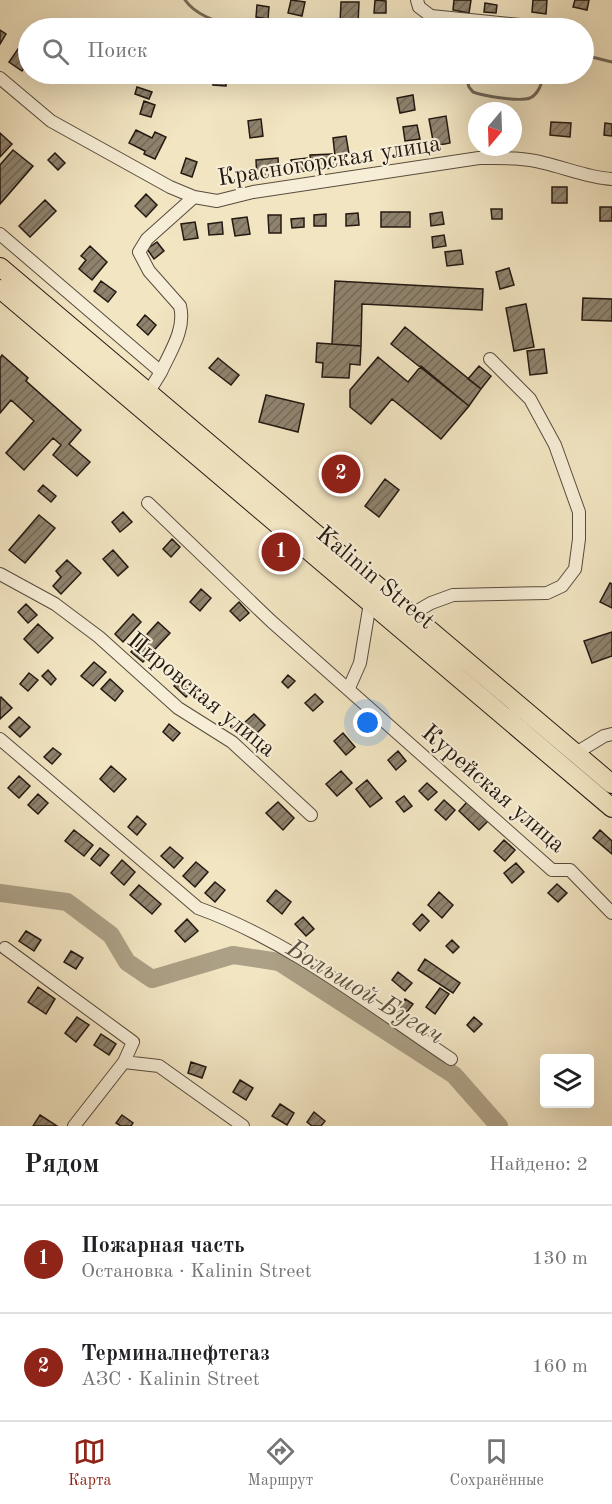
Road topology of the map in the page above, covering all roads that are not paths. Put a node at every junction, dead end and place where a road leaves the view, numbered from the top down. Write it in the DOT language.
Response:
graph roads {
  1 [pos="417,0"];
  2 [pos="451,18"];
  3 [pos="0,78"];
  4 [pos="612,179"];
  5 [pos="194,197"];
  6 [pos="0,234"];
  7 [pos="0,267"];
  8 [pos="0,289"];
  9 [pos="490,359"];
  10 [pos="161,372"];
  11 [pos="148,393"];
  12 [pos="225,469"];
  13 [pos="148,503"];
  14 [pos="275,511"];
  15 [pos="0,574"];
  16 [pos="370,603"];
  17 [pos="412,614"];
  18 [pos="349,688"];
  19 [pos="612,734"];
  20 [pos="0,739"];
  21 [pos="576,753"];
  22 [pos="612,784"];
  23 [pos="612,808"];
  24 [pos="311,815"];
  25 [pos="612,913"];
  26 [pos="5,948"];
  27 [pos="450,1059"];
  28 [pos="124,1062"];
  29 [pos="74,1126"];
  30 [pos="243,1126"];
  1 -- 2 [label="street"];
  3 -- 5 [label="street, Красногорская улица"];
  4 -- 5 [label="street, Красногорская улица"];
  5 -- 10 [label="street, Красногорская улица"];
  6 -- 10 [label="street"];
  7 -- 11 [label="main road, Kalinin Street"];
  8 -- 12 [label="main road, Kalinin Street"];
  9 -- 17 [label="street"];
  10 -- 11 [label="street"];
  11 -- 12 [label="main road, Kalinin Street"];
  12 -- 14 [label="main road, Kalinin Street"];
  13 -- 18 [label="street, Курейская улица"];
  14 -- 16 [label="main road, Kalinin Street"];
  14 -- 17 [label="main road, Kalinin Street"];
  15 -- 24 [label="street, Пировская улица"];
  16 -- 18 [label="street"];
  16 -- 23 [label="main road, Kalinin Street"];
  17 -- 21 [label="main road, Kalinin Street"];
  18 -- 25 [label="street, Курейская улица"];
  19 -- 21 [label="street"];
  20 -- 27 [label="street"];
  21 -- 22 [label="main road, Kalinin Street"];
  26 -- 28 [label="street"];
  28 -- 29 [label="street"];
  28 -- 30 [label="street"];
}
